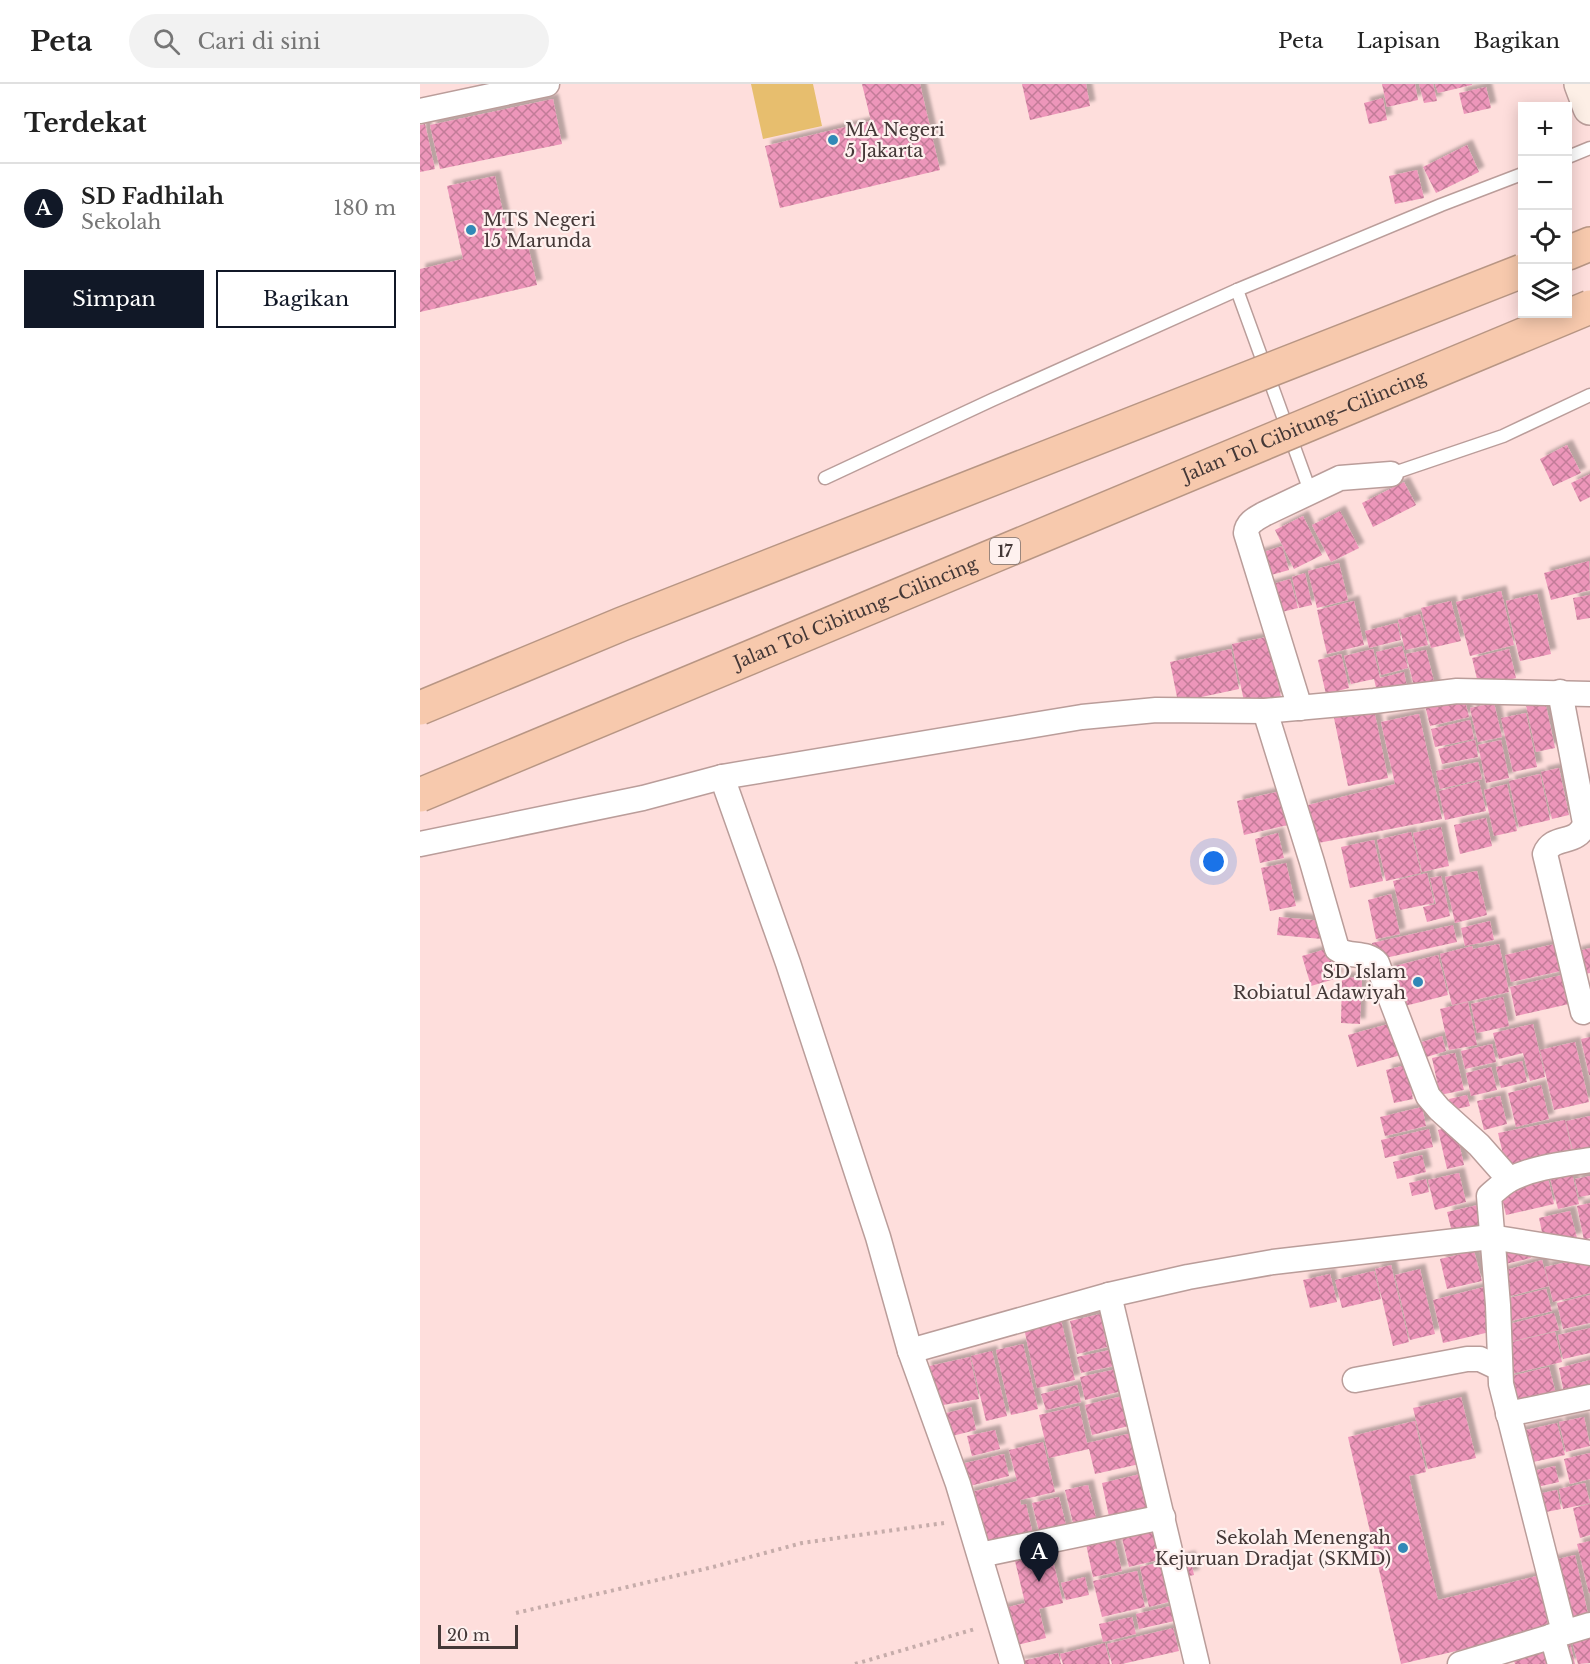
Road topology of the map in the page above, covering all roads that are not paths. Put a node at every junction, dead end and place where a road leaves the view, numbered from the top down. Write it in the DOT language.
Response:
graph roads {
  1 [pos="547,84"];
  2 [pos="1581,84"];
  3 [pos="1590,108"];
  4 [pos="420,111"];
  5 [pos="1590,148"];
  6 [pos="1570,156"];
  7 [pos="1518,176"];
  8 [pos="1590,244"];
  9 [pos="1572,251"];
  10 [pos="1518,273"];
  11 [pos="1237,290"];
  12 [pos="1590,307"];
  13 [pos="1590,395"];
  14 [pos="1391,474"];
  15 [pos="825,478"];
  16 [pos="1310,491"];
  17 [pos="1560,692"];
  18 [pos="1590,693"];
  19 [pos="420,708"];
  20 [pos="1300,708"];
  21 [pos="1265,711"];
  22 [pos="722,777"];
  23 [pos="420,795"];
  24 [pos="420,844"];
  25 [pos="1583,1012"];
  26 [pos="1590,1160"];
  27 [pos="1509,1179"];
  28 [pos="1491,1237"];
  29 [pos="1590,1253"];
  30 [pos="1109,1295"];
  31 [pos="910,1351"];
  32 [pos="1499,1368"];
  33 [pos="1355,1380"];
  34 [pos="1590,1397"];
  35 [pos="1508,1414"];
  36 [pos="1163,1517"];
  37 [pos="980,1555"];
  38 [pos="1590,1625"];
  39 [pos="1558,1634"];
  40 [pos="1012,1664"];
  41 [pos="1197,1664"];
  42 [pos="1461,1664"];
  43 [pos="1560,1664"];
  1 -- 4 [label="street"];
  2 -- 3 [label="street"];
  5 -- 6 [label="lane"];
  7 -- 11 [label="lane"];
  8 -- 9 [label="highway"];
  10 -- 19 [label="highway, bridge"];
  11 -- 15 [label="lane"];
  11 -- 16 [label="lane"];
  12 -- 23 [label="highway, Jalan Tol Cibitung–Cilincing / 17, bridge"];
  13 -- 14 [label="lane"];
  14 -- 16 [label="street"];
  16 -- 20 [label="street"];
  17 -- 18 [label="street"];
  17 -- 20 [label="street"];
  17 -- 25 [label="street"];
  20 -- 21 [label="street"];
  21 -- 22 [label="street"];
  21 -- 27 [label="street"];
  22 -- 24 [label="street"];
  22 -- 31 [label="street"];
  26 -- 27 [label="street"];
  27 -- 28 [label="street"];
  28 -- 29 [label="street"];
  28 -- 30 [label="street"];
  28 -- 32 [label="street"];
  30 -- 31 [label="street"];
  30 -- 36 [label="street"];
  31 -- 37 [label="street"];
  32 -- 33 [label="street"];
  32 -- 35 [label="street"];
  34 -- 35 [label="street"];
  35 -- 39 [label="street"];
  36 -- 37 [label="street"];
  36 -- 41 [label="street"];
  37 -- 40 [label="street"];
  38 -- 39 [label="street"];
  39 -- 42 [label="street"];
  39 -- 43 [label="street"];
}
